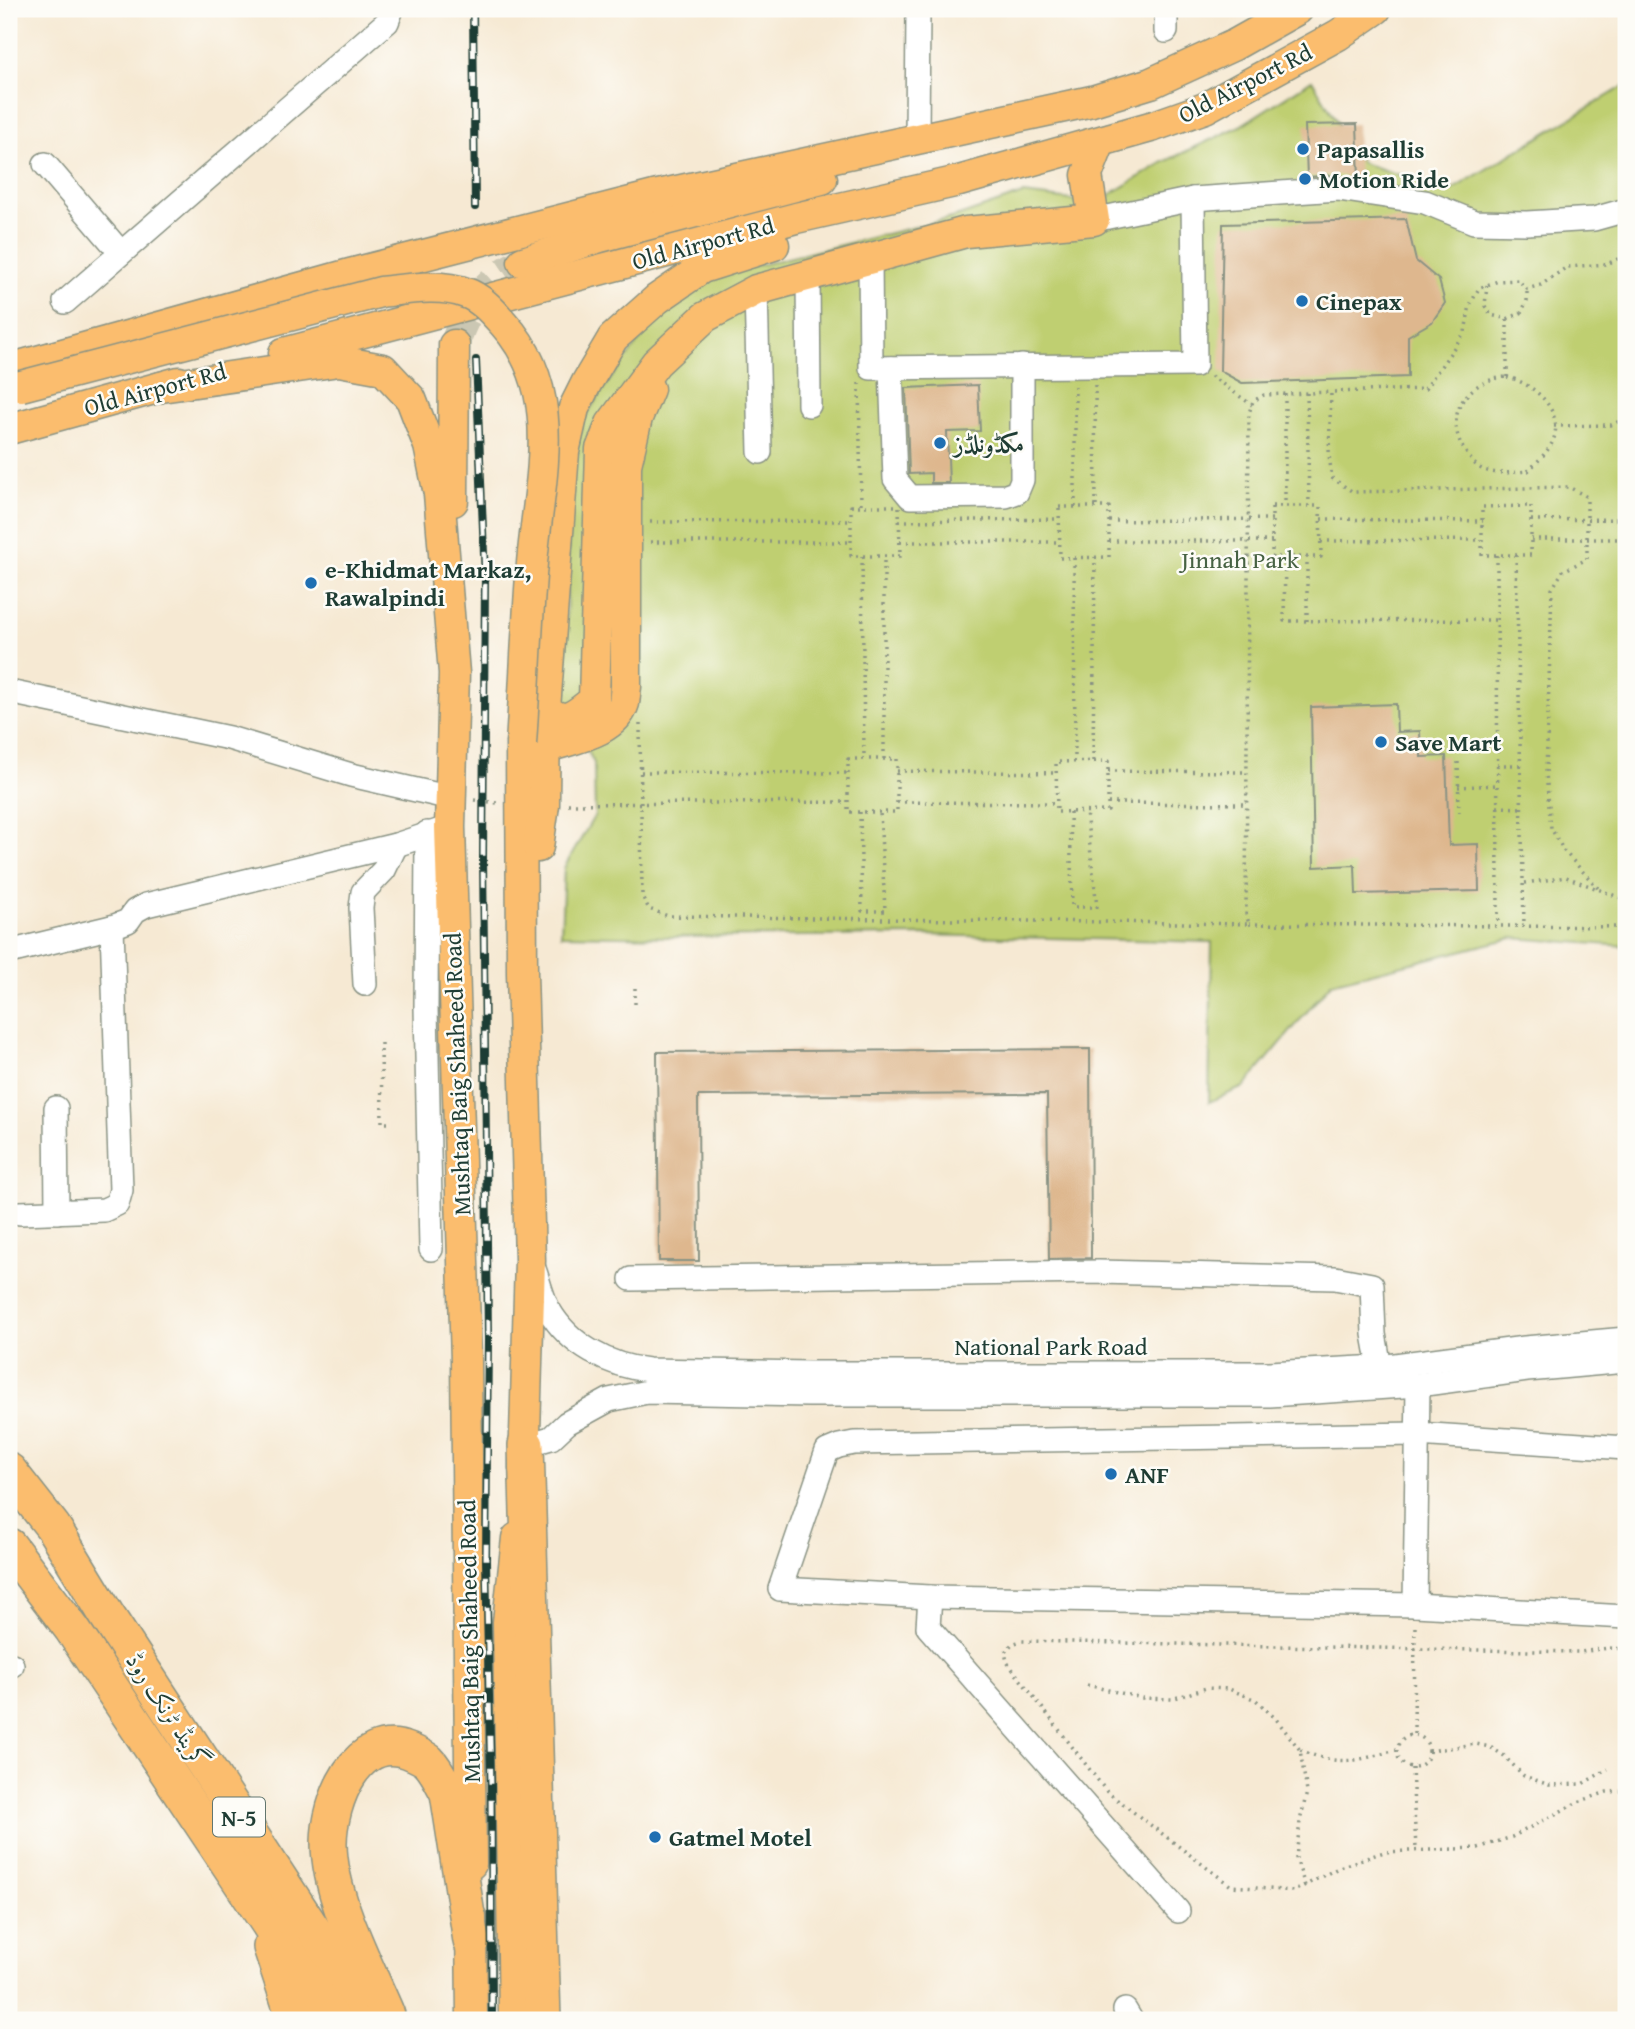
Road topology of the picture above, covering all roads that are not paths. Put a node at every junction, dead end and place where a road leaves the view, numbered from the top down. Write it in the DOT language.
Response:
graph roads {
  1 [pos="392,9"];
  2 [pos="918,9"];
  3 [pos="1298,9"];
  4 [pos="1376,9"];
  5 [pos="1092,101"];
  6 [pos="917,138"];
  7 [pos="1100,142"];
  8 [pos="45,164"];
  9 [pos="959,181"];
  10 [pos="1193,199"];
  11 [pos="1626,210"];
  12 [pos="1094,220"];
  13 [pos="121,253"];
  14 [pos="870,258"];
  15 [pos="523,262"];
  16 [pos="349,274"];
  17 [pos="808,275"];
  18 [pos="756,289"];
  19 [pos="65,302"];
  20 [pos="705,317"];
  21 [pos="375,328"];
  22 [pos="454,345"];
  23 [pos="1022,366"];
  24 [pos="881,368"];
  25 [pos="13,382"];
  26 [pos="162,387"];
  27 [pos="810,405"];
  28 [pos="9,429"];
  29 [pos="760,452"];
  30 [pos="454,673"];
  31 [pos="9,692"];
  32 [pos="545,709"];
  33 [pos="533,746"];
  34 [pos="442,819"];
  35 [pos="396,845"];
  36 [pos="112,927"];
  37 [pos="9,952"];
  38 [pos="365,984"];
  39 [pos="56,1108"];
  40 [pos="57,1212"];
  41 [pos="19,1213"];
  42 [pos="431,1249"];
  43 [pos="530,1259"];
  44 [pos="631,1279"];
  45 [pos="1626,1339"];
  46 [pos="1626,1361"];
  47 [pos="1380,1367"];
  48 [pos="1418,1385"];
  49 [pos="1417,1434"];
  50 [pos="526,1445"];
  51 [pos="1626,1448"];
  52 [pos="9,1471"];
  53 [pos="9,1546"];
  54 [pos="930,1597"];
  55 [pos="1416,1605"];
  56 [pos="1626,1617"];
  57 [pos="257,1905"];
  58 [pos="1178,1911"];
  59 [pos="471,1941"];
  60 [pos="295,2020"];
  61 [pos="333,2020"];
  62 [pos="372,2020"];
  63 [pos="389,2020"];
  64 [pos="472,2020"];
  65 [pos="514,2020"];
  66 [pos="543,2020"];
  1 -- 13 [label="street"];
  2 -- 6 [label="street"];
  3 -- 5 [label="main road, Old Airport Rd"];
  4 -- 7 [label="main road, Old Airport Rd"];
  5 -- 6 [label="main road, Old Airport Rd"];
  5 -- 15 [label="main road"];
  6 -- 16 [label="main road, Old Airport Rd"];
  7 -- 9 [label="main road, Old Airport Rd"];
  7 -- 12 [label="main road"];
  8 -- 13 [label="street"];
  9 -- 21 [label="main road, Old Airport Rd"];
  9 -- 32 [label="main road"];
  10 -- 11 [label="street"];
  10 -- 12 [label="street"];
  10 -- 23 [label="street"];
  12 -- 14 [label="main road"];
  13 -- 19 [label="street"];
  14 -- 17 [label="main road"];
  14 -- 24 [label="street"];
  16 -- 21 [label="main road"];
  16 -- 25 [label="main road, Old Airport Rd"];
  17 -- 18 [label="main road"];
  17 -- 27 [label="street"];
  18 -- 20 [label="main road"];
  18 -- 29 [label="street"];
  20 -- 32 [label="main road"];
  20 -- 33 [label="main road"];
  21 -- 26 [label="main road, Old Airport Rd"];
  22 -- 30 [label="main road"];
  23 -- 24 [label="street"];
  23 -- 24 [label="street"];
  25 -- 33 [label="main road, bridge"];
  26 -- 28 [label="main road, Old Airport Rd"];
  26 -- 30 [label="main road, Mushtaq Baig Shaheed Road"];
  30 -- 34 [label="main road, Mushtaq Baig Shaheed Road"];
  31 -- 34 [label="street"];
  32 -- 33 [label="main road"];
  33 -- 43 [label="main road"];
  34 -- 35 [label="street"];
  34 -- 42 [label="street"];
  34 -- 59 [label="main road, Mushtaq Baig Shaheed Road"];
  35 -- 36 [label="street"];
  35 -- 38 [label="street"];
  36 -- 37 [label="street"];
  36 -- 40 [label="street"];
  39 -- 40 [label="street"];
  40 -- 41 [label="street"];
  43 -- 47 [label="street, National Park Road"];
  43 -- 50 [label="main road"];
  44 -- 47 [label="street"];
  45 -- 47 [label="street, National Park Road"];
  46 -- 48 [label="street, National Park Road"];
  48 -- 49 [label="street"];
  48 -- 50 [label="street, National Park Road"];
  49 -- 51 [label="street"];
  49 -- 54 [label="street"];
  49 -- 55 [label="street"];
  50 -- 65 [label="main road"];
  50 -- 66 [label="highway"];
  52 -- 62 [label="highway, گرینڈ ٹرنک روڈ / N-5"];
  53 -- 57 [label="highway, گرینڈ ٹرنک روڈ / N-5"];
  54 -- 55 [label="street"];
  54 -- 58 [label="street"];
  55 -- 56 [label="street"];
  57 -- 60 [label="highway"];
  57 -- 61 [label="highway, گرینڈ ٹرنک روڈ / N-5"];
  59 -- 63 [label="highway"];
  59 -- 64 [label="main road, Mushtaq Baig Shaheed Road"];
}
